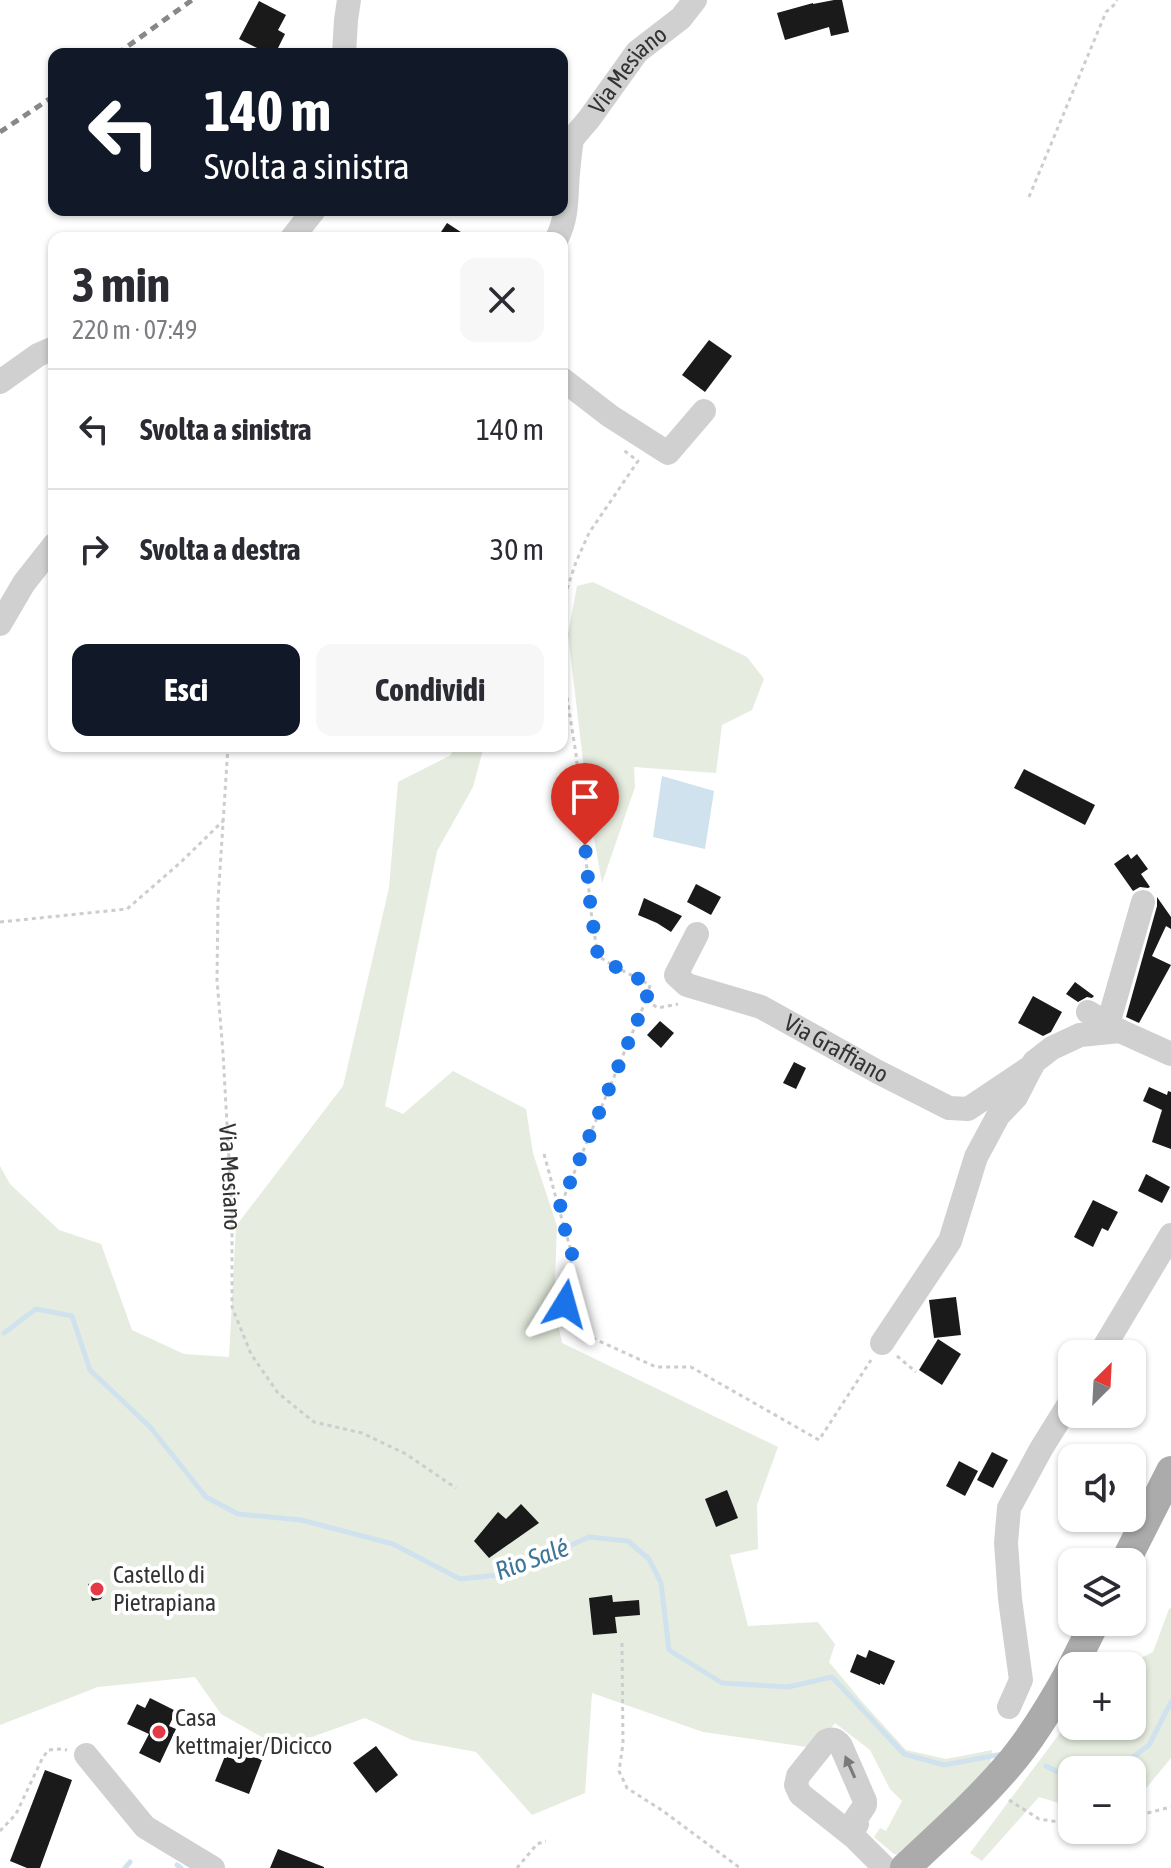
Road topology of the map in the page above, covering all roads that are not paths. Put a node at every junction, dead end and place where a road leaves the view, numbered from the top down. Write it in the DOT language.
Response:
graph roads {
  1 [pos="349,0"];
  2 [pos="713,0"];
  3 [pos="688,9"];
  4 [pos="344,48"];
  5 [pos="568,140"];
  6 [pos="309,216"];
  7 [pos="297,232"];
  8 [pos="48,351"];
  9 [pos="0,382"];
  10 [pos="568,384"];
  11 [pos="704,411"];
  12 [pos="48,553"];
  13 [pos="0,624"];
  14 [pos="1143,902"];
  15 [pos="697,934"];
  16 [pos="1105,1023"];
  17 [pos="1171,1054"];
  18 [pos="1032,1066"];
  19 [pos="1171,1235"];
  20 [pos="1108,1340"];
  21 [pos="882,1343"];
  22 [pos="1058,1422"];
  23 [pos="1171,1471"];
  24 [pos="1132,1548"];
  25 [pos="1058,1692"];
  26 [pos="1009,1707"];
  27 [pos="86,1755"];
  28 [pos="854,1837"];
  29 [pos="213,1868"];
  30 [pos="885,1868"];
  31 [pos="905,1868"];
  1 -- 4 [label="street"];
  2 -- 3 [label="street, Via Mesiano"];
  3 -- 5 [label="street, Via Mesiano"];
  6 -- 7 [label="street"];
  8 -- 9 [label="street"];
  10 -- 11 [label="street"];
  12 -- 13 [label="street"];
  14 -- 16 [label="street"];
  15 -- 18 [label="street, Via Graffiano"];
  16 -- 17 [label="street, Via Graffiano"];
  16 -- 18 [label="street, Via Graffiano"];
  18 -- 21 [label="street, Via Graffiano"];
  19 -- 20 [label="street"];
  22 -- 26 [label="street"];
  23 -- 24 [label="main road"];
  25 -- 31 [label="main road"];
  27 -- 29 [label="street"];
  28 -- 30 [label="street"];
}
